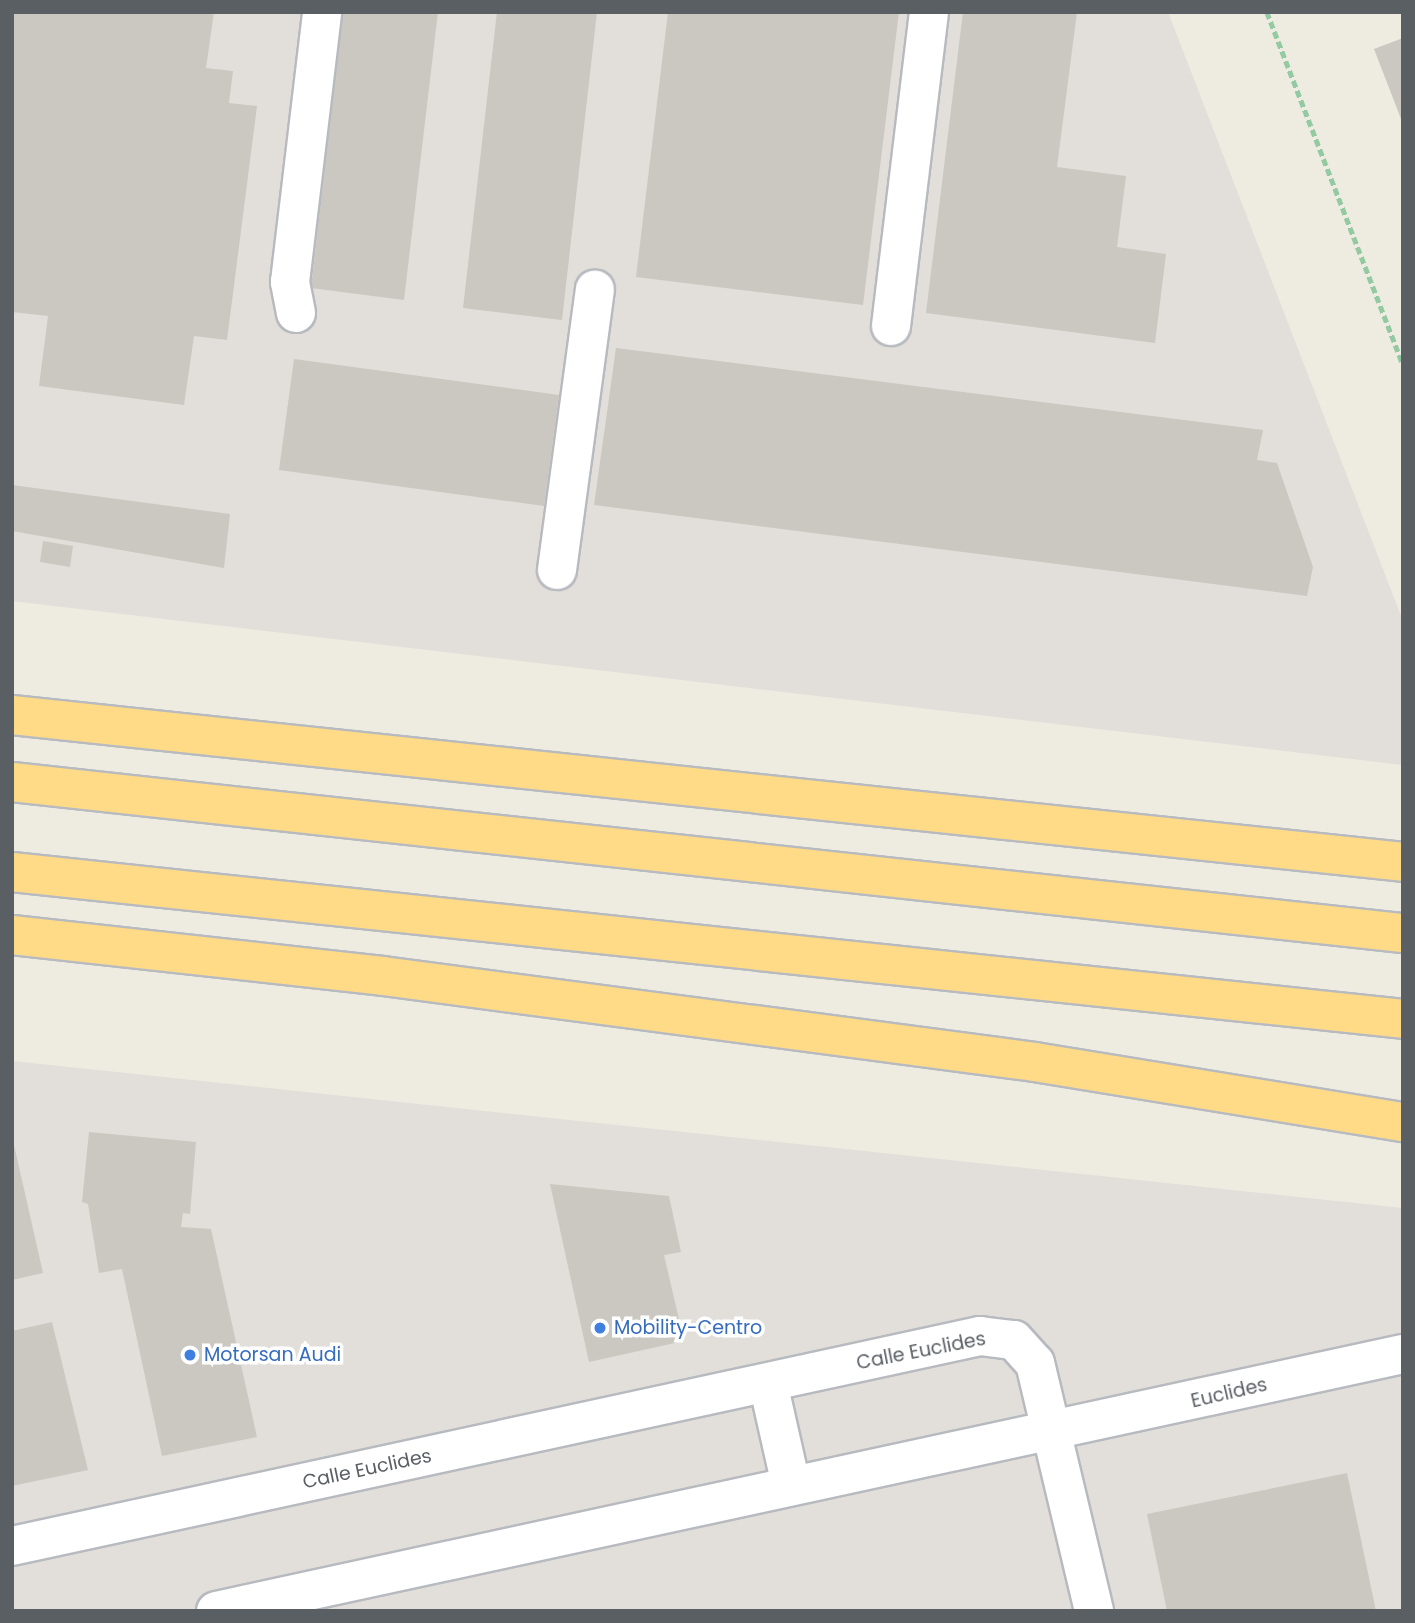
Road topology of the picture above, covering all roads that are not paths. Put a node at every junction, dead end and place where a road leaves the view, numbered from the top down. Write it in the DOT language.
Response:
graph roads {
  1 [pos="322,12"];
  2 [pos="929,12"];
  3 [pos="595,290"];
  4 [pos="296,313"];
  5 [pos="891,326"];
  6 [pos="556,570"];
  7 [pos="12,715"];
  8 [pos="12,782"];
  9 [pos="1403,862"];
  10 [pos="12,872"];
  11 [pos="1403,933"];
  12 [pos="12,935"];
  13 [pos="1403,1020"];
  14 [pos="1334,1114"];
  15 [pos="1403,1122"];
  16 [pos="1403,1140"];
  17 [pos="1403,1354"];
  18 [pos="768,1383"];
  19 [pos="1056,1430"];
  20 [pos="791,1485"];
  21 [pos="12,1546"];
  22 [pos="216,1611"];
  23 [pos="1094,1611"];
  1 -- 4 [label="street"];
  2 -- 5 [label="street"];
  3 -- 6 [label="street"];
  7 -- 9 [label="highway"];
  8 -- 11 [label="highway"];
  10 -- 13 [label="highway"];
  12 -- 14 [label="highway"];
  14 -- 15 [label="highway"];
  14 -- 16 [label="highway"];
  17 -- 19 [label="street, Euclides"];
  18 -- 19 [label="street, Calle Euclides"];
  18 -- 20 [label="street"];
  18 -- 21 [label="street, Calle Euclides"];
  19 -- 20 [label="street"];
  19 -- 23 [label="street, Calle Euclides"];
  20 -- 22 [label="street"];
}
